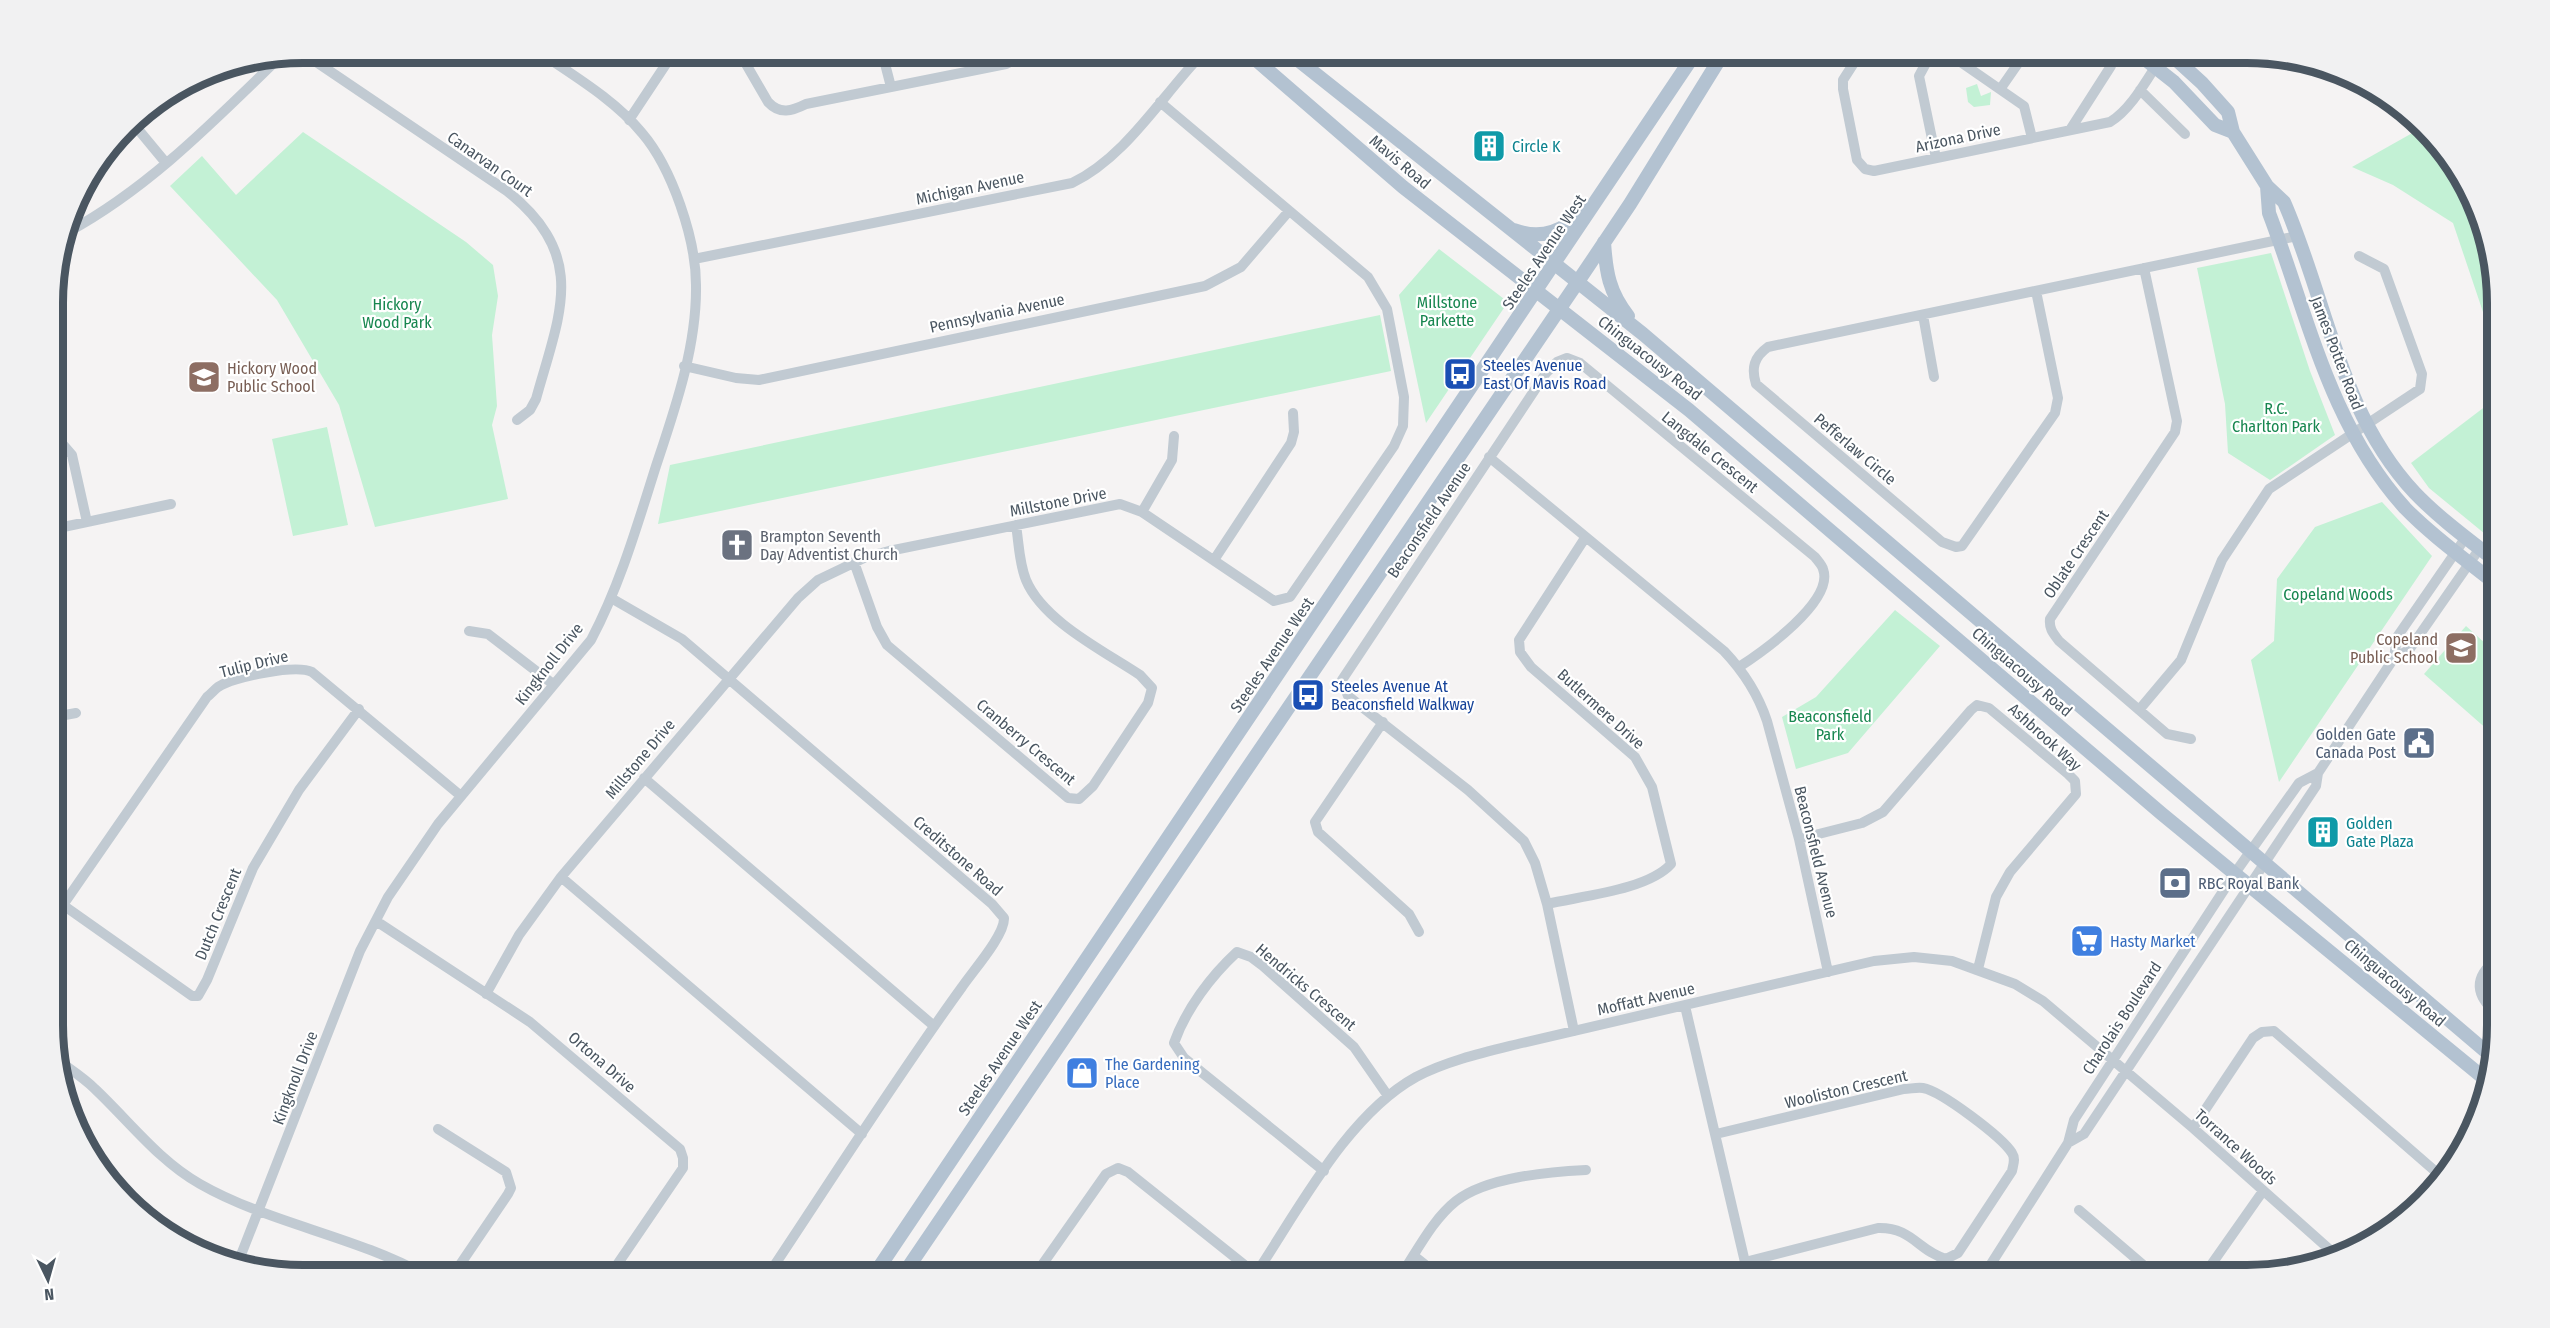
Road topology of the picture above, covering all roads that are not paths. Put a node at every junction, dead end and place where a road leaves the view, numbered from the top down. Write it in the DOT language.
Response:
graph roads {
  1 [pos="318,63"];
  2 [pos="555,63"];
  3 [pos="667,63"];
  4 [pos="745,63"];
  5 [pos="885,63"];
  6 [pos="1008,63"];
  7 [pos="1193,63"];
  8 [pos="1259,63"];
  9 [pos="1302,63"];
  10 [pos="1689,63"];
  11 [pos="1717,63"];
  12 [pos="1854,63"];
  13 [pos="1926,63"];
  14 [pos="1963,63"];
  15 [pos="2018,63"];
  16 [pos="2151,63"];
  17 [pos="2157,63"];
  18 [pos="2179,63"];
  19 [pos="272,65"];
  20 [pos="2111,66"];
  21 [pos="2155,66"];
  22 [pos="891,87"];
  23 [pos="2001,88"];
  24 [pos="2140,90"];
  25 [pos="1160,102"];
  26 [pos="629,120"];
  27 [pos="138,129"];
  28 [pos="2070,130"];
  29 [pos="2233,132"];
  30 [pos="2185,134"];
  31 [pos="2032,138"];
  32 [pos="1936,158"];
  33 [pos="166,163"];
  34 [pos="2267,186"];
  35 [pos="1600,197"];
  36 [pos="1289,211"];
  37 [pos="1502,225"];
  38 [pos="76,227"];
  39 [pos="2297,236"];
  40 [pos="2279,240"];
  41 [pos="1604,242"];
  42 [pos="2359,256"];
  43 [pos="694,259"];
  44 [pos="1555,266"];
  45 [pos="2144,268"];
  46 [pos="1577,283"];
  47 [pos="1538,291"];
  48 [pos="2036,291"];
  49 [pos="1559,308"];
  50 [pos="1923,315"];
  51 [pos="1642,334"];
  52 [pos="684,366"];
  53 [pos="1934,376"];
  54 [pos="1293,413"];
  55 [pos="517,420"];
  56 [pos="2366,422"];
  57 [pos="2352,432"];
  58 [pos="1174,436"];
  59 [pos="63,445"];
  60 [pos="1489,457"];
  61 [pos="171,504"];
  62 [pos="1142,512"];
  63 [pos="87,522"];
  64 [pos="1016,525"];
  65 [pos="63,527"];
  66 [pos="2466,537"];
  67 [pos="1585,538"];
  68 [pos="2480,548"];
  69 [pos="2456,551"];
  70 [pos="2487,554"];
  71 [pos="1214,560"];
  72 [pos="854,562"];
  73 [pos="2469,562"];
  74 [pos="2487,577"];
  75 [pos="611,598"];
  76 [pos="469,631"];
  77 [pos="2394,658"];
  78 [pos="1739,667"];
  79 [pos="729,678"];
  80 [pos="553,684"];
  81 [pos="359,709"];
  82 [pos="2139,710"];
  83 [pos="76,713"];
  84 [pos="63,715"];
  85 [pos="1383,722"];
  86 [pos="2190,740"];
  87 [pos="2318,773"];
  88 [pos="644,778"];
  89 [pos="461,796"];
  90 [pos="1799,839"];
  91 [pos="2251,850"];
  92 [pos="2265,862"];
  93 [pos="2235,873"];
  94 [pos="561,877"];
  95 [pos="2250,885"];
  96 [pos="1547,904"];
  97 [pos="63,905"];
  98 [pos="376,921"];
  99 [pos="1419,932"];
  100 [pos="1978,969"];
  101 [pos="2487,970"];
  102 [pos="1828,972"];
  103 [pos="486,994"];
  104 [pos="2487,1005"];
  105 [pos="1685,1006"];
  106 [pos="934,1026"];
  107 [pos="1574,1031"];
  108 [pos="2485,1051"];
  109 [pos="2111,1061"];
  110 [pos="67,1067"];
  111 [pos="2125,1072"];
  112 [pos="2481,1076"];
  113 [pos="1388,1096"];
  114 [pos="2193,1128"];
  115 [pos="438,1129"];
  116 [pos="862,1134"];
  117 [pos="1716,1134"];
  118 [pos="2068,1143"];
  119 [pos="1586,1170"];
  120 [pos="1324,1171"];
  121 [pos="2436,1172"];
  122 [pos="2263,1191"];
  123 [pos="259,1209"];
  124 [pos="2079,1210"];
  125 [pos="2330,1250"];
  126 [pos="1414,1256"];
  127 [pos="240,1257"];
  128 [pos="1745,1262"];
  129 [pos="404,1265"];
  130 [pos="460,1265"];
  131 [pos="617,1265"];
  132 [pos="775,1265"];
  133 [pos="881,1265"];
  134 [pos="910,1265"];
  135 [pos="1042,1265"];
  136 [pos="1244,1265"];
  137 [pos="1263,1265"];
  138 [pos="1408,1265"];
  139 [pos="1425,1265"];
  140 [pos="1746,1265"];
  141 [pos="1990,1265"];
  142 [pos="2143,1265"];
  143 [pos="2211,1265"];
  1 -- 55 [label="street, Canarvan Court"];
  2 -- 26 [label="street, Kingknoll Drive"];
  3 -- 26 [label="street"];
  4 -- 22 [label="street"];
  5 -- 22 [label="street"];
  6 -- 22 [label="street"];
  7 -- 25 [label="street, Michigan Avenue"];
  8 -- 47 [label="main road, Mavis Road"];
  9 -- 37 [label="main road, Mavis Road"];
  10 -- 35 [label="main road, Steeles Avenue West"];
  11 -- 41 [label="main road"];
  12 -- 32 [label="street, Arizona Drive"];
  13 -- 32 [label="street"];
  14 -- 23 [label="street"];
  15 -- 23 [label="street"];
  16 -- 21 [label="main road, James Potter Road"];
  17 -- 21 [label="street, James Potter Road"];
  18 -- 29 [label="main road, James Potter Road"];
  19 -- 33 [label="street"];
  20 -- 28 [label="street"];
  21 -- 24 [label="street, Arizona Drive"];
  21 -- 29 [label="main road, James Potter Road"];
  23 -- 31 [label="street"];
  24 -- 28 [label="street, Arizona Drive"];
  24 -- 30 [label="street"];
  25 -- 36 [label="street, Millstone Drive"];
  25 -- 43 [label="street, Michigan Avenue"];
  26 -- 43 [label="street, Kingknoll Drive"];
  27 -- 33 [label="street"];
  28 -- 31 [label="street, Arizona Drive"];
  29 -- 34 [label="main road, James Potter Road"];
  31 -- 32 [label="street, Arizona Drive"];
  33 -- 38 [label="street"];
  34 -- 39 [label="main road, James Potter Road"];
  34 -- 40 [label="main road, James Potter Road"];
  35 -- 37 [label="main road"];
  35 -- 44 [label="main road, Steeles Avenue West"];
  36 -- 52 [label="street, Pennsylvania Avenue"];
  36 -- 71 [label="street, Millstone Drive"];
  37 -- 44 [label="main road, Mavis Road"];
  39 -- 40 [label="street, Pefferlaw Circle"];
  39 -- 56 [label="main road, James Potter Road"];
  40 -- 45 [label="street, Pefferlaw Circle"];
  40 -- 57 [label="main road, James Potter Road"];
  41 -- 46 [label="main road"];
  41 -- 51 [label="main road"];
  42 -- 56 [label="street"];
  43 -- 52 [label="street, Kingknoll Drive"];
  44 -- 46 [label="main road, Mavis Road"];
  44 -- 47 [label="main road, Steeles Avenue West"];
  45 -- 48 [label="street, Pefferlaw Circle"];
  45 -- 82 [label="street, Oblate Crescent"];
  46 -- 49 [label="main road"];
  46 -- 51 [label="main road, Chinguacousy Road"];
  47 -- 49 [label="main road, Chinguacousy Road"];
  47 -- 133 [label="main road, Steeles Avenue West"];
  48 -- 50 [label="street, Pefferlaw Circle"];
  48 -- 50 [label="street, Pefferlaw Circle"];
  49 -- 93 [label="main road, Chinguacousy Road"];
  49 -- 134 [label="main road"];
  50 -- 53 [label="street"];
  51 -- 91 [label="main road, Chinguacousy Road"];
  52 -- 75 [label="street, Kingknoll Drive"];
  54 -- 71 [label="street"];
  56 -- 57 [label="street"];
  56 -- 66 [label="main road, James Potter Road"];
  57 -- 69 [label="main road, James Potter Road"];
  57 -- 82 [label="street"];
  58 -- 62 [label="street"];
  59 -- 63 [label="street"];
  60 -- 67 [label="street, Beaconsfield Avenue"];
  60 -- 78 [label="street, Langdale Crescent"];
  60 -- 85 [label="street, Beaconsfield Avenue"];
  61 -- 63 [label="street"];
  62 -- 64 [label="street, Millstone Drive"];
  62 -- 71 [label="street, Millstone Drive"];
  63 -- 65 [label="street"];
  64 -- 72 [label="street, Millstone Drive"];
  64 -- 72 [label="street, Cranberry Crescent"];
  66 -- 68 [label="main road, James Potter Road"];
  66 -- 69 [label="street, Charolais Boulevard"];
  67 -- 78 [label="street, Beaconsfield Avenue"];
  67 -- 96 [label="street, Butlermere Drive"];
  68 -- 70 [label="main road, James Potter Road"];
  68 -- 73 [label="street, Charolais Boulevard"];
  69 -- 73 [label="main road, James Potter Road"];
  69 -- 77 [label="street, Charolais Boulevard"];
  72 -- 79 [label="street, Millstone Drive"];
  73 -- 74 [label="main road, James Potter Road"];
  73 -- 77 [label="street, Charolais Boulevard"];
  75 -- 79 [label="street, Creditstone Road"];
  75 -- 80 [label="street, Kingknoll Drive"];
  76 -- 80 [label="street"];
  77 -- 87 [label="street, Charolais Boulevard"];
  78 -- 90 [label="street, Beaconsfield Avenue"];
  79 -- 88 [label="street, Millstone Drive"];
  79 -- 106 [label="street, Creditstone Road"];
  80 -- 89 [label="street, Kingknoll Drive"];
  81 -- 89 [label="street, Tulip Drive"];
  81 -- 97 [label="street, Tulip Drive"];
  81 -- 97 [label="street, Dutch Crescent"];
  82 -- 86 [label="street"];
  83 -- 84 [label="street"];
  85 -- 96 [label="street, Beaconsfield Avenue"];
  85 -- 99 [label="street"];
  87 -- 91 [label="street, Charolais Boulevard"];
  87 -- 92 [label="street, Charolais Boulevard"];
  88 -- 94 [label="street, Millstone Drive"];
  88 -- 106 [label="street"];
  89 -- 98 [label="street, Kingknoll Drive"];
  90 -- 100 [label="street, Ashbrook Way"];
  90 -- 102 [label="street, Beaconsfield Avenue"];
  91 -- 92 [label="main road, Chinguacousy Road"];
  91 -- 93 [label="street, Charolais Boulevard"];
  92 -- 95 [label="street, Charolais Boulevard"];
  92 -- 108 [label="main road, Chinguacousy Road"];
  93 -- 95 [label="main road, Chinguacousy Road"];
  93 -- 109 [label="street, Charolais Boulevard"];
  94 -- 103 [label="street, Millstone Drive"];
  94 -- 116 [label="street"];
  95 -- 111 [label="street, Charolais Boulevard"];
  95 -- 112 [label="main road, Chinguacousy Road"];
  96 -- 107 [label="street, Beaconsfield Avenue"];
  98 -- 103 [label="street, Ortona Drive"];
  98 -- 123 [label="street, Kingknoll Drive"];
  100 -- 102 [label="street, Moffatt Avenue"];
  100 -- 109 [label="street, Moffatt Avenue"];
  101 -- 104 [label="street"];
  102 -- 105 [label="street, Moffatt Avenue"];
  103 -- 131 [label="street, Ortona Drive"];
  105 -- 107 [label="street, Moffatt Avenue"];
  105 -- 117 [label="street"];
  106 -- 116 [label="street, Creditstone Road"];
  107 -- 113 [label="street, Moffatt Avenue"];
  109 -- 111 [label="street, Torrance Woods"];
  109 -- 118 [label="street, Charolais Boulevard"];
  110 -- 123 [label="street"];
  111 -- 114 [label="street, Torrance Woods"];
  111 -- 118 [label="street, Charolais Boulevard"];
  113 -- 120 [label="street, Moffatt Avenue"];
  113 -- 120 [label="street, Hendricks Crescent"];
  114 -- 121 [label="street"];
  114 -- 122 [label="street, Torrance Woods"];
  115 -- 130 [label="street"];
  116 -- 132 [label="street, Creditstone Road"];
  117 -- 128 [label="street"];
  117 -- 128 [label="street, Wooliston Crescent"];
  118 -- 141 [label="street, Charolais Boulevard"];
  119 -- 126 [label="street"];
  120 -- 137 [label="street, Moffatt Avenue"];
  122 -- 125 [label="street, Torrance Woods"];
  122 -- 143 [label="street"];
  123 -- 127 [label="street, Kingknoll Drive"];
  123 -- 129 [label="street"];
  124 -- 142 [label="street"];
  126 -- 138 [label="street"];
  126 -- 139 [label="street"];
  128 -- 140 [label="street"];
  135 -- 136 [label="street"];
}
